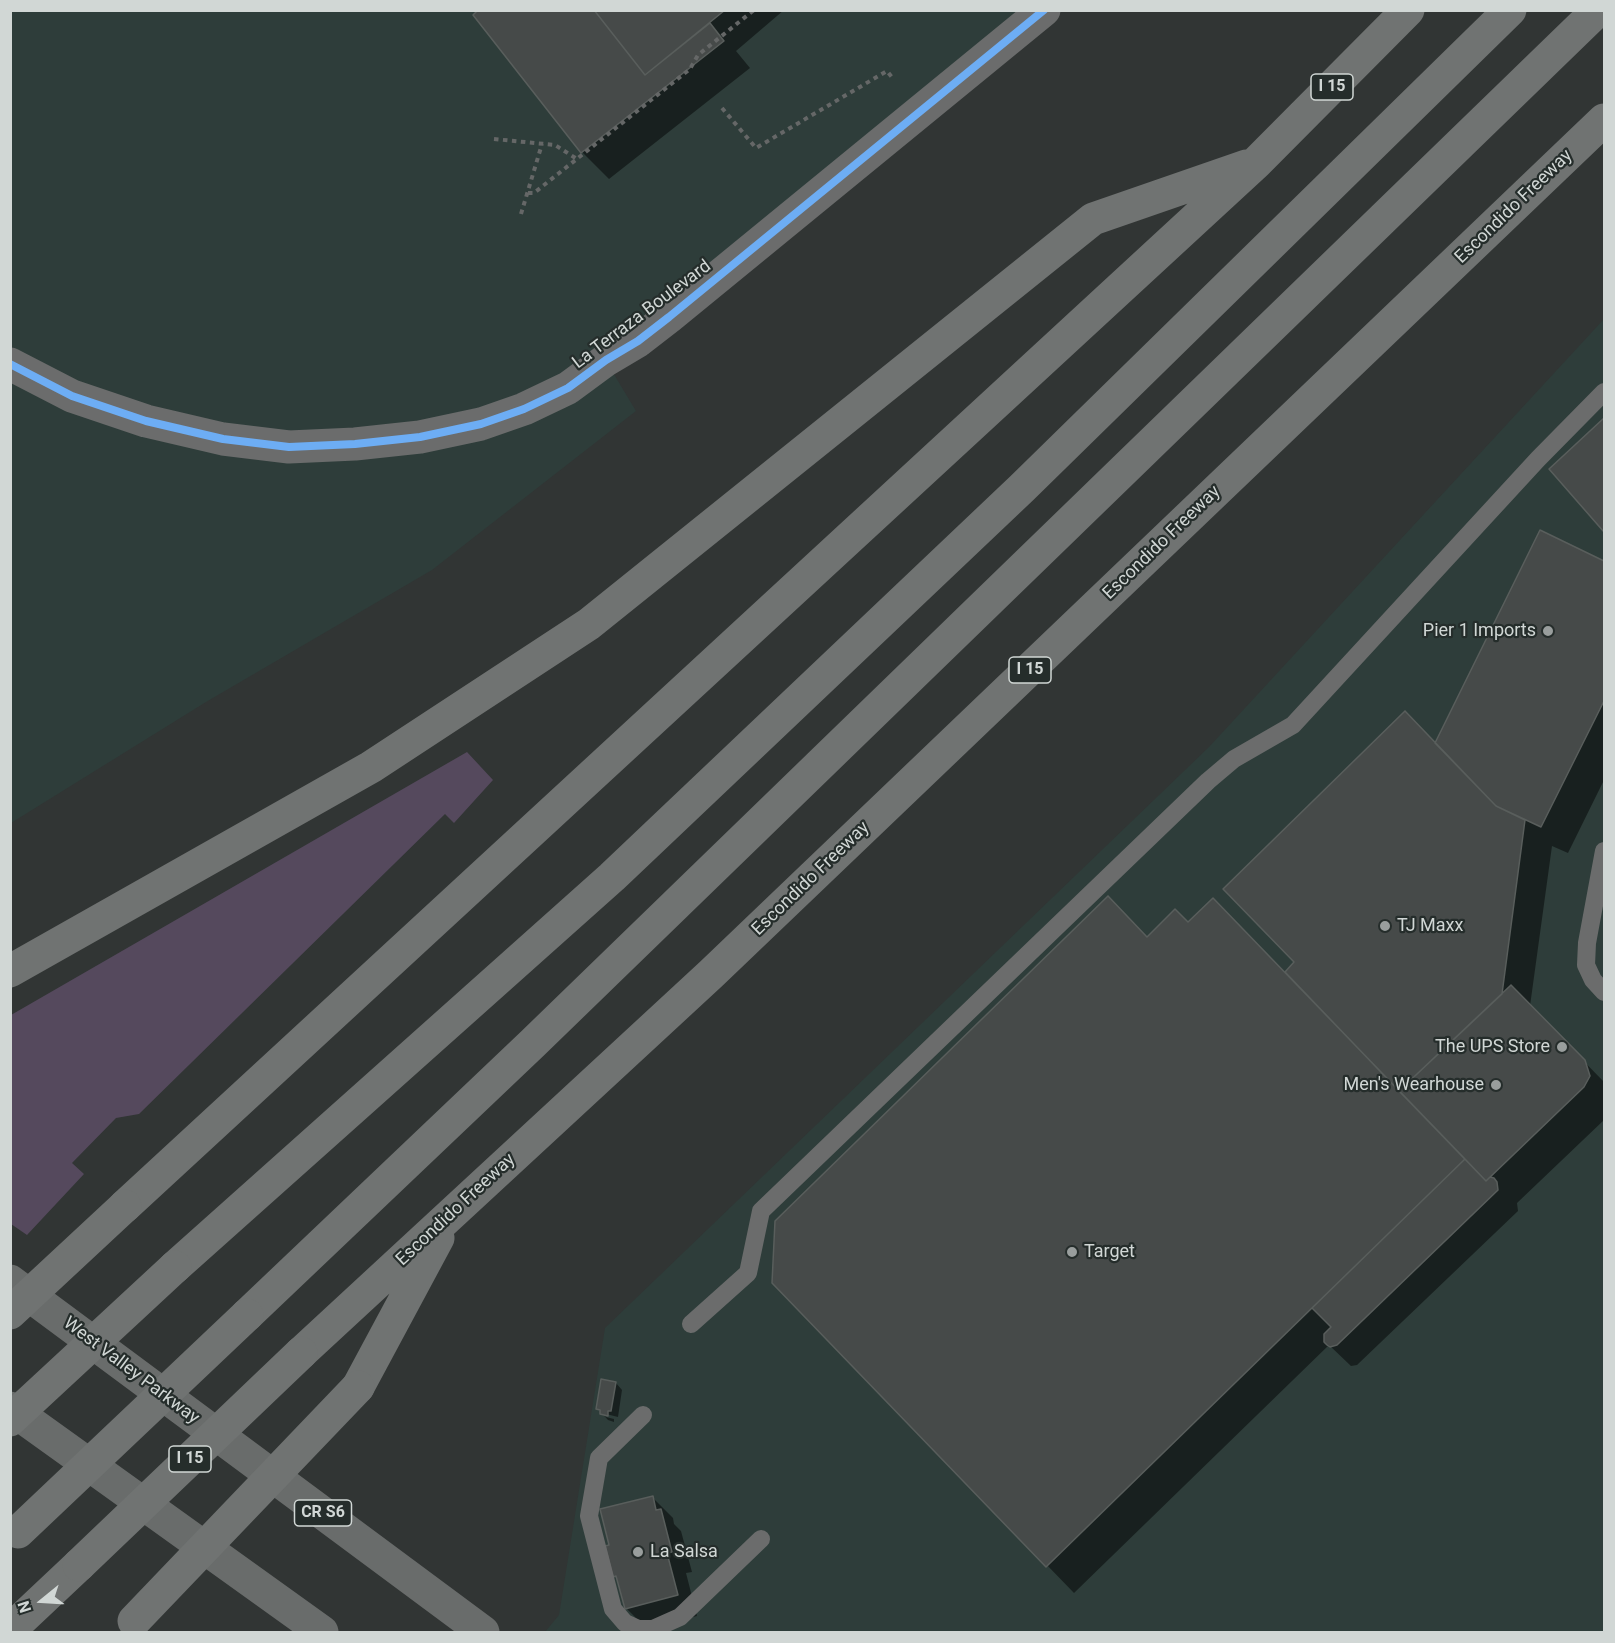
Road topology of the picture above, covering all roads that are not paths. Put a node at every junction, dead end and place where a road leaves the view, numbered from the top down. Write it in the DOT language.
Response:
graph roads {
  1 [pos="1044,10"];
  2 [pos="1408,10"];
  3 [pos="1510,10"];
  4 [pos="1598,10"];
  5 [pos="1605,120"];
  6 [pos="1256,163"];
  7 [pos="10,363"];
  8 [pos="1605,392"];
  9 [pos="1605,851"];
  10 [pos="10,971"];
  11 [pos="1605,992"];
  12 [pos="450,1215"];
  13 [pos="10,1281"];
  14 [pos="10,1313"];
  15 [pos="691,1324"];
  16 [pos="10,1408"];
  17 [pos="643,1415"];
  18 [pos="10,1419"];
  19 [pos="13,1536"];
  20 [pos="761,1539"];
  21 [pos="129,1627"];
  22 [pos="10,1630"];
  23 [pos="322,1632"];
  24 [pos="483,1632"];
  1 -- 7 [label="street, La Terraza Boulevard"];
  2 -- 6 [label="highway, I 15"];
  3 -- 18 [label="highway, bridge"];
  4 -- 19 [label="highway, bridge"];
  5 -- 12 [label="highway, Escondido Freeway / I 15"];
  6 -- 10 [label="highway"];
  6 -- 14 [label="highway, I 15, bridge"];
  8 -- 15 [label="lane"];
  9 -- 11 [label="lane"];
  12 -- 21 [label="highway, bridge"];
  12 -- 22 [label="highway, Escondido Freeway / I 15, bridge"];
  13 -- 24 [label="main road, West Valley Parkway / CR S6"];
  16 -- 23 [label="main road"];
  17 -- 20 [label="lane"];
}
